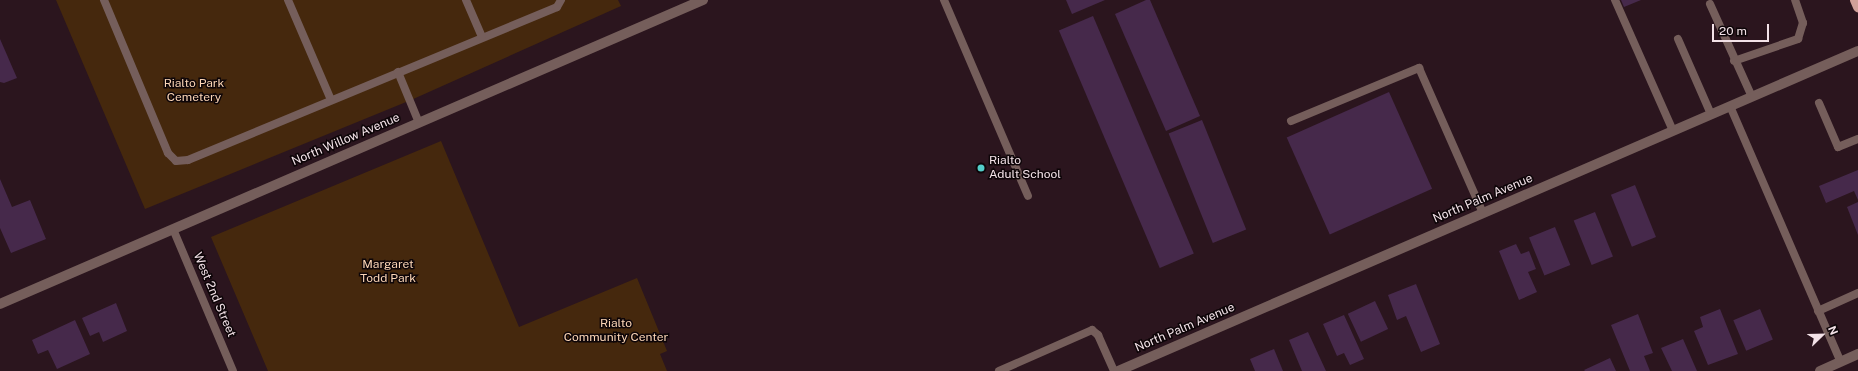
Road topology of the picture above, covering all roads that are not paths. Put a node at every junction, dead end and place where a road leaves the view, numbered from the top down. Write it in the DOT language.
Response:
graph roads {
  1 [pos="104,0"];
  2 [pos="288,0"];
  3 [pos="466,0"];
  4 [pos="561,0"];
  5 [pos="703,0"];
  6 [pos="944,0"];
  7 [pos="1615,0"];
  8 [pos="1795,0"];
  9 [pos="1855,0"];
  10 [pos="1710,4"];
  11 [pos="1858,7"];
  12 [pos="482,37"];
  13 [pos="1678,39"];
  14 [pos="1858,51"];
  15 [pos="1734,61"];
  16 [pos="398,72"];
  17 [pos="1752,97"];
  18 [pos="331,100"];
  19 [pos="1819,103"];
  20 [pos="1730,106"];
  21 [pos="1711,114"];
  22 [pos="1290,121"];
  23 [pos="419,123"];
  24 [pos="1673,131"];
  25 [pos="1858,139"];
  26 [pos="1028,196"];
  27 [pos="1484,213"];
  28 [pos="173,229"];
  29 [pos="1858,293"];
  30 [pos="0,304"];
  31 [pos="1818,311"];
  32 [pos="1858,354"];
  33 [pos="1841,362"];
  34 [pos="1138,367"];
  35 [pos="233,371"];
  36 [pos="999,371"];
  37 [pos="1114,371"];
  38 [pos="1118,371"];
  39 [pos="1820,371"];
  1 -- 18 [label="lane"];
  2 -- 18 [label="lane"];
  3 -- 12 [label="lane"];
  4 -- 12 [label="lane"];
  5 -- 23 [label="street, North Willow Avenue"];
  6 -- 26 [label="lane"];
  7 -- 24 [label="lane"];
  8 -- 15 [label="lane"];
  9 -- 11 [label="main road"];
  10 -- 15 [label="lane"];
  12 -- 16 [label="lane"];
  13 -- 21 [label="lane"];
  14 -- 17 [label="street, North Palm Avenue"];
  15 -- 17 [label="lane"];
  16 -- 18 [label="lane"];
  16 -- 23 [label="lane"];
  17 -- 20 [label="street, North Palm Avenue"];
  19 -- 25 [label="lane"];
  20 -- 21 [label="street, North Palm Avenue"];
  20 -- 31 [label="lane"];
  21 -- 24 [label="street, North Palm Avenue"];
  22 -- 27 [label="lane"];
  23 -- 28 [label="street, North Willow Avenue"];
  24 -- 27 [label="street, North Palm Avenue"];
  27 -- 34 [label="street, North Palm Avenue"];
  28 -- 30 [label="street, North Willow Avenue"];
  28 -- 35 [label="lane, West 2nd Street"];
  29 -- 31 [label="lane"];
  31 -- 33 [label="lane"];
  32 -- 33 [label="street"];
  33 -- 39 [label="street"];
  34 -- 38 [label="street, North Palm Avenue"];
  36 -- 37 [label="lane"];
}
